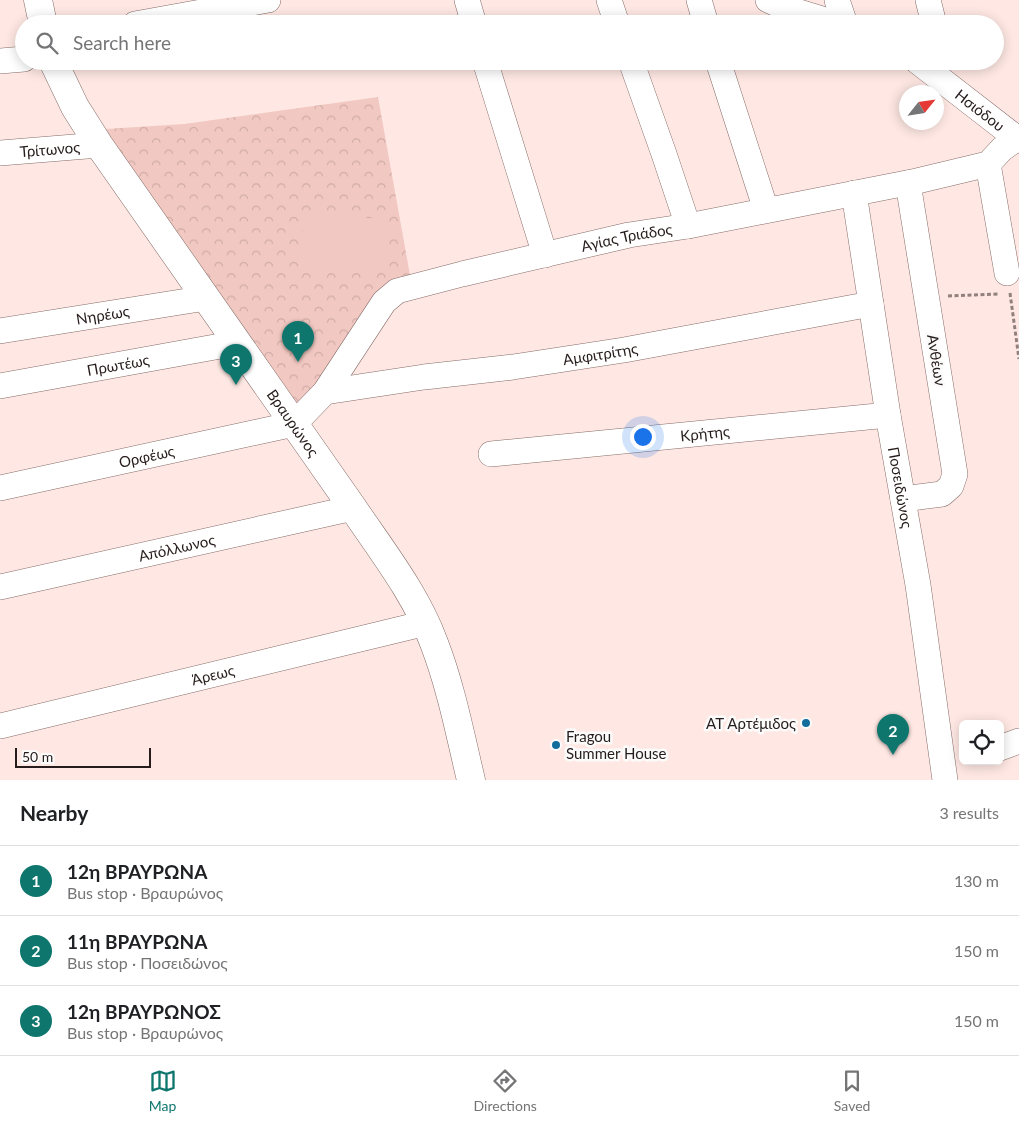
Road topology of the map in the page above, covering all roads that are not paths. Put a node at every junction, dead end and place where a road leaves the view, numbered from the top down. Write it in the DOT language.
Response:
graph roads {
  1 [pos="38,0"];
  2 [pos="467,0"];
  3 [pos="609,0"];
  4 [pos="699,0"];
  5 [pos="768,0"];
  6 [pos="837,0"];
  7 [pos="928,0"];
  8 [pos="253,1"];
  9 [pos="41,15"];
  10 [pos="181,15"];
  11 [pos="471,15"];
  12 [pos="614,15"];
  13 [pos="703,15"];
  14 [pos="809,15"];
  15 [pos="842,15"];
  16 [pos="932,15"];
  17 [pos="15,59"];
  18 [pos="0,61"];
  19 [pos="57,70"];
  20 [pos="489,70"];
  21 [pos="634,70"];
  22 [pos="721,70"];
  23 [pos="928,70"];
  24 [pos="946,70"];
  25 [pos="950,88"];
  26 [pos="1018,138"];
  27 [pos="99,145"];
  28 [pos="0,153"];
  29 [pos="988,164"];
  30 [pos="908,182"];
  31 [pos="854,193"];
  32 [pos="766,210"];
  33 [pos="688,226"];
  34 [pos="545,255"];
  35 [pos="1008,283"];
  36 [pos="206,298"];
  37 [pos="872,304"];
  38 [pos="0,331"];
  39 [pos="237,343"];
  40 [pos="0,386"];
  41 [pos="325,392"];
  42 [pos="888,415"];
  43 [pos="294,424"];
  44 [pos="490,454"];
  45 [pos="0,488"];
  46 [pos="903,499"];
  47 [pos="353,508"];
  48 [pos="0,588"];
  49 [pos="426,623"];
  50 [pos="0,726"];
  51 [pos="1019,741"];
  52 [pos="1004,747"];
  53 [pos="951,770"];
  54 [pos="471,780"];
  1 -- 9 [label="main road"];
  2 -- 11 [label="street"];
  3 -- 12 [label="street"];
  4 -- 13 [label="street"];
  5 -- 14 [label="street"];
  6 -- 15 [label="street"];
  7 -- 16 [label="street"];
  8 -- 10 [label="street"];
  17 -- 18 [label="street"];
  19 -- 27 [label="main road, Βραυρώνος"];
  20 -- 34 [label="street"];
  21 -- 33 [label="street"];
  22 -- 32 [label="street"];
  23 -- 25 [label="street, Ησιόδου"];
  24 -- 25 [label="street"];
  25 -- 26 [label="street, Ησιόδου"];
  26 -- 29 [label="street"];
  27 -- 28 [label="street, Τρίτωνος"];
  27 -- 36 [label="main road, Βραυρώνος"];
  29 -- 30 [label="street, Αγίας Τριάδος"];
  29 -- 35 [label="street"];
  30 -- 31 [label="street, Αγίας Τριάδος"];
  30 -- 46 [label="street, Ανθέων"];
  31 -- 32 [label="street, Αγίας Τριάδος"];
  31 -- 37 [label="street, Ποσειδώνος"];
  32 -- 33 [label="street, Αγίας Τριάδος"];
  33 -- 34 [label="street, Αγίας Τριάδος"];
  34 -- 41 [label="street, Αγίας Τριάδος"];
  36 -- 38 [label="street, Νηρέως"];
  36 -- 39 [label="main road, Βραυρώνος"];
  37 -- 41 [label="street, Αμφιτρίτης"];
  37 -- 42 [label="street, Ποσειδώνος"];
  39 -- 40 [label="street, Πρωτέως"];
  39 -- 43 [label="main road, Βραυρώνος"];
  41 -- 43 [label="street, Αγίας Τριάδος"];
  42 -- 44 [label="street, Κρήτης"];
  42 -- 46 [label="street, Ποσειδώνος"];
  43 -- 45 [label="street, Ορφέως"];
  43 -- 47 [label="main road, Βραυρώνος"];
  46 -- 53 [label="street, Ποσειδώνος"];
  47 -- 48 [label="street, Απόλλωνος"];
  47 -- 49 [label="main road, Βραυρώνος"];
  49 -- 50 [label="street, Άρεως"];
  49 -- 54 [label="main road, Βραυρώνος"];
  51 -- 52 [label="street"];
}
